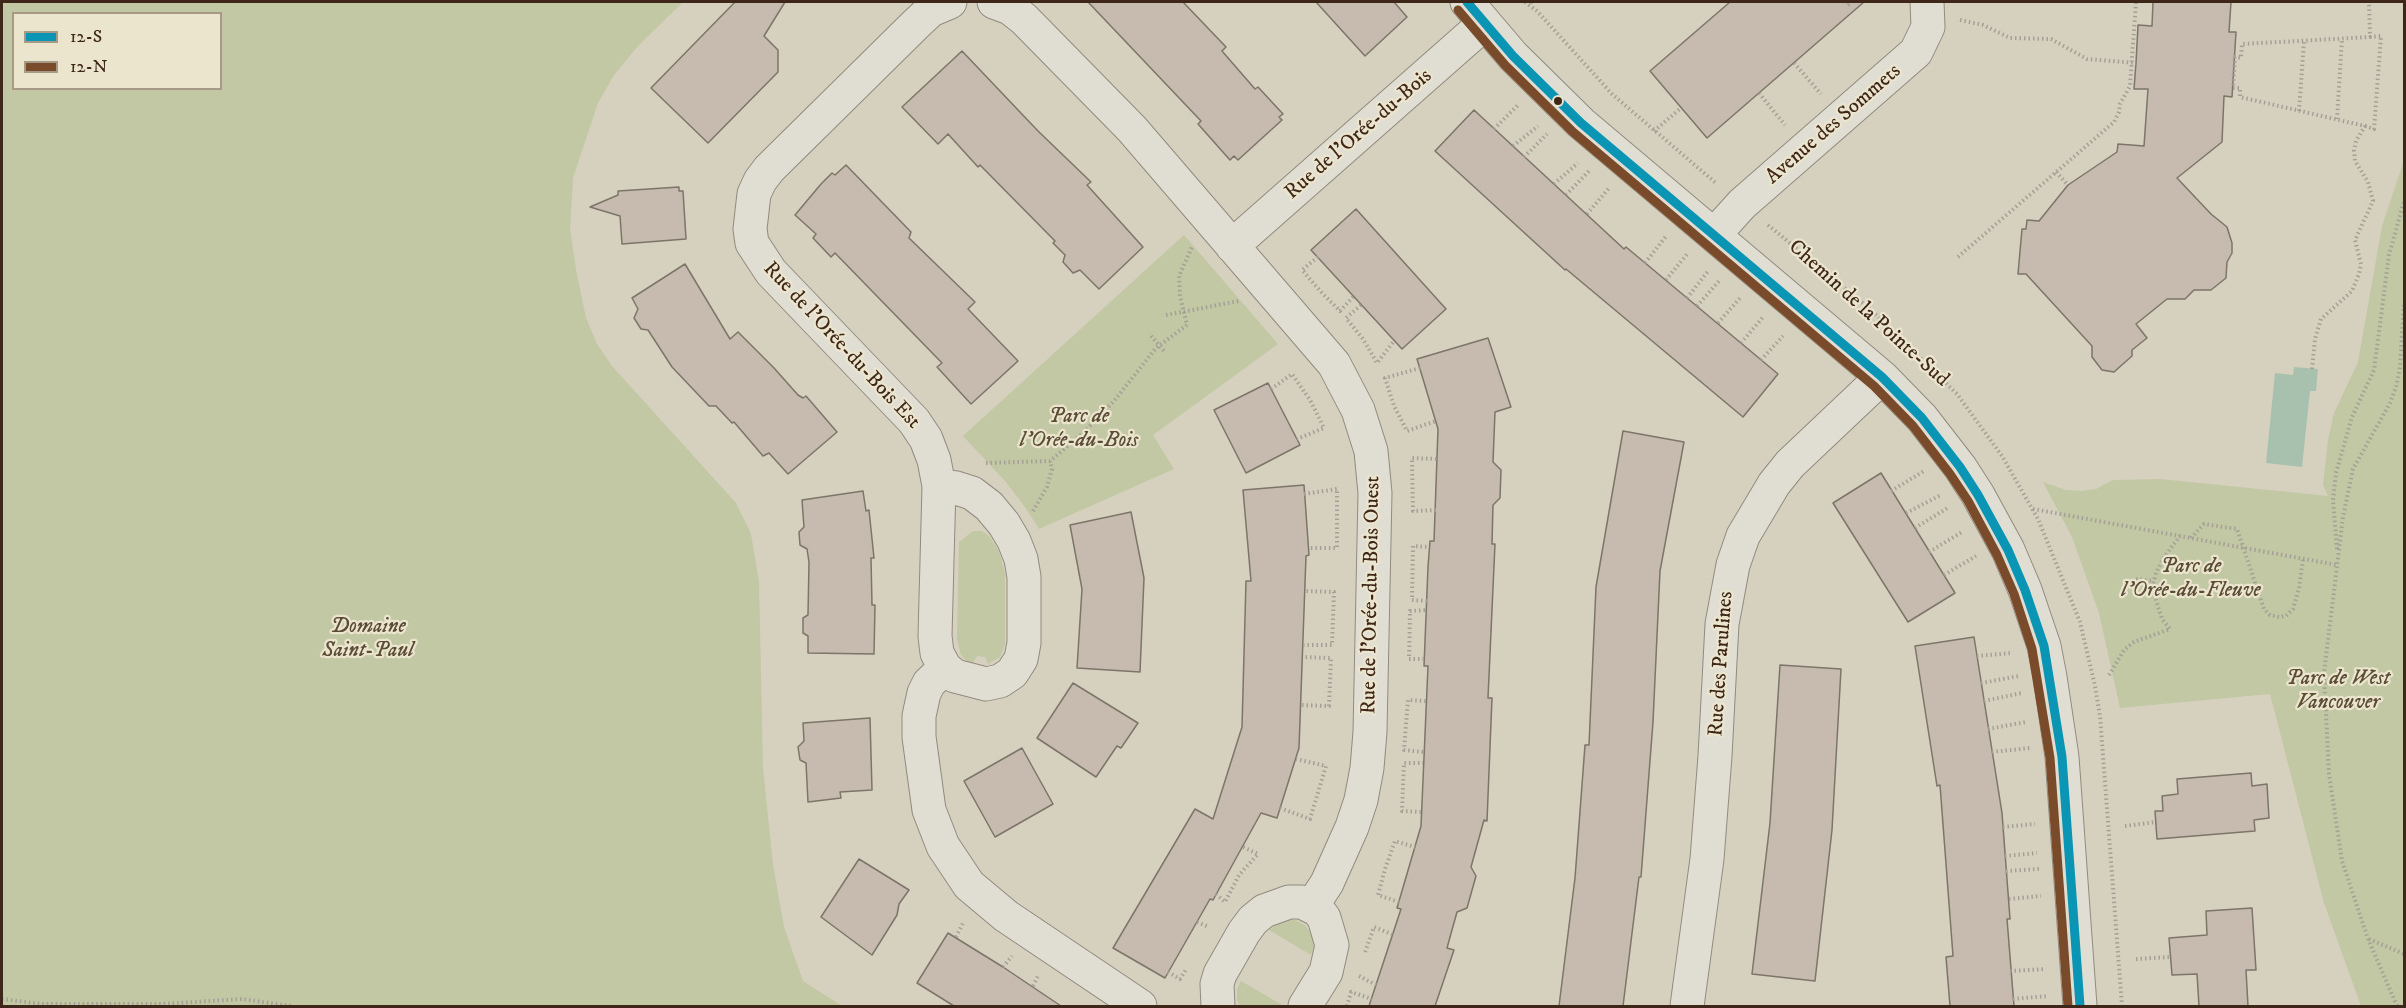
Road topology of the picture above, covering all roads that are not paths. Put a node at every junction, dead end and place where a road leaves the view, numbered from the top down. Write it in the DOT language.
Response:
graph roads {
  1 [pos="950,2"];
  2 [pos="994,2"];
  3 [pos="1927,2"];
  4 [pos="1476,12"];
  5 [pos="1701,244"];
  6 [pos="1232,246"];
  7 [pos="1882,377"];
  8 [pos="939,486"];
  9 [pos="945,668"];
  10 [pos="1312,906"];
  11 [pos="1140,1006"];
  12 [pos="1218,1006"];
  13 [pos="1305,1006"];
  14 [pos="1687,1006"];
  15 [pos="2080,1006"];
  1 -- 8 [label="street, Rue de l'Orée-du-Bois Est"];
  2 -- 6 [label="street"];
  3 -- 5 [label="street, Avenue des Sommets"];
  4 -- 5 [label="street, Chemin de la Pointe-Sud"];
  4 -- 6 [label="street, Rue de l'Orée-du-Bois"];
  5 -- 7 [label="street, Chemin de la Pointe-Sud"];
  6 -- 10 [label="street, Rue de l'Orée-du-Bois Ouest"];
  7 -- 14 [label="street, Rue des Parulines"];
  7 -- 15 [label="street, Chemin de la Pointe-Sud"];
  8 -- 9 [label="street, Rue de l'Orée-du-Bois Est"];
  8 -- 9 [label="street"];
  9 -- 11 [label="street"];
  10 -- 12 [label="street"];
  10 -- 13 [label="street"];
}
